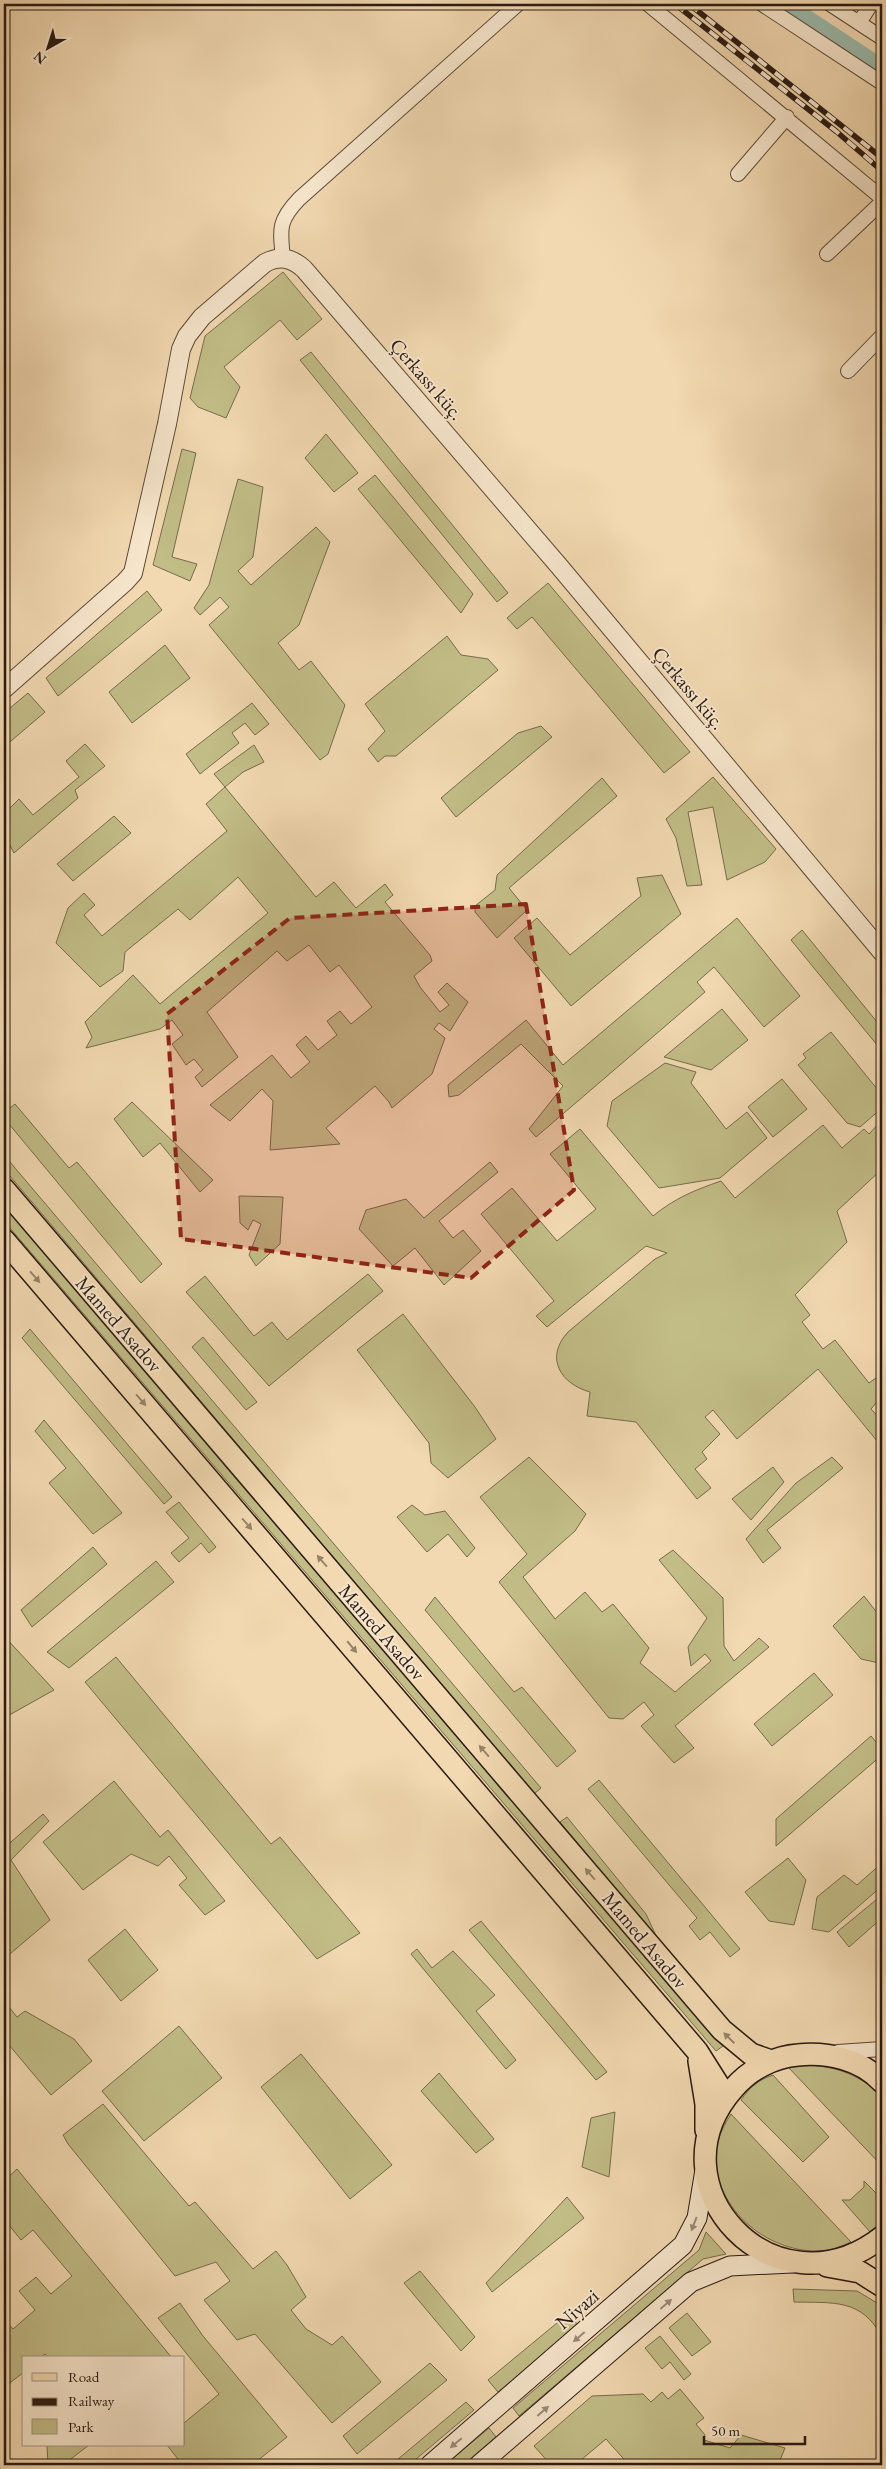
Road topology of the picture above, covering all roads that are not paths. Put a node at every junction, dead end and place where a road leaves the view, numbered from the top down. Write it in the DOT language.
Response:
graph roads {
  1 [pos="518,4"];
  2 [pos="648,4"];
  3 [pos="762,4"];
  4 [pos="830,4"];
  5 [pos="871,4"];
  6 [pos="859,23"];
  7 [pos="882,38"];
  8 [pos="882,83"];
  9 [pos="787,117"];
  10 [pos="738,174"];
  11 [pos="882,198"];
  12 [pos="882,202"];
  13 [pos="827,254"];
  14 [pos="283,258"];
  15 [pos="882,336"];
  16 [pos="848,371"];
  17 [pos="4,689"];
  18 [pos="882,952"];
  19 [pos="4,1189"];
  20 [pos="4,1240"];
  21 [pos="882,2050"];
  22 [pos="697,2051"];
  23 [pos="813,2054"];
  24 [pos="771,2061"];
  25 [pos="882,2082"];
  26 [pos="726,2096"];
  27 [pos="706,2159"];
  28 [pos="882,2237"];
  29 [pos="793,2263"];
  30 [pos="815,2264"];
  31 [pos="882,2286"];
  32 [pos="495,2410"];
  33 [pos="516,2435"];
  34 [pos="430,2465"];
  35 [pos="480,2465"];
  1 -- 14 [label="street"];
  2 -- 9 [label="street"];
  3 -- 8 [label="street"];
  4 -- 6 [label="street"];
  5 -- 6 [label="street"];
  6 -- 7 [label="street"];
  9 -- 10 [label="street"];
  9 -- 11 [label="street"];
  12 -- 13 [label="street"];
  14 -- 17 [label="street"];
  14 -- 18 [label="street, Çerkassı küç."];
  15 -- 16 [label="street"];
  24 -- 19 [label="main road, Mamed Asadov, one-way"];
  20 -- 22 [label="main road, Mamed Asadov, one-way"];
  21 -- 23 [label="street"];
  22 -- 26 [label="main road, Mamed Asadov"];
  22 -- 27 [label="main road"];
  23 -- 24 [label="main road"];
  23 -- 25 [label="main road"];
  24 -- 26 [label="main road"];
  26 -- 27 [label="main road"];
  27 -- 29 [label="main road"];
  27 -- 32 [label="main road, Niyazi, one-way"];
  28 -- 30 [label="main road"];
  29 -- 30 [label="main road"];
  33 -- 29 [label="main road, one-way"];
  30 -- 31 [label="main road"];
  32 -- 33 [label="main road"];
  32 -- 34 [label="main road, Niyazi, one-way"];
  33 -- 35 [label="main road"];
}
